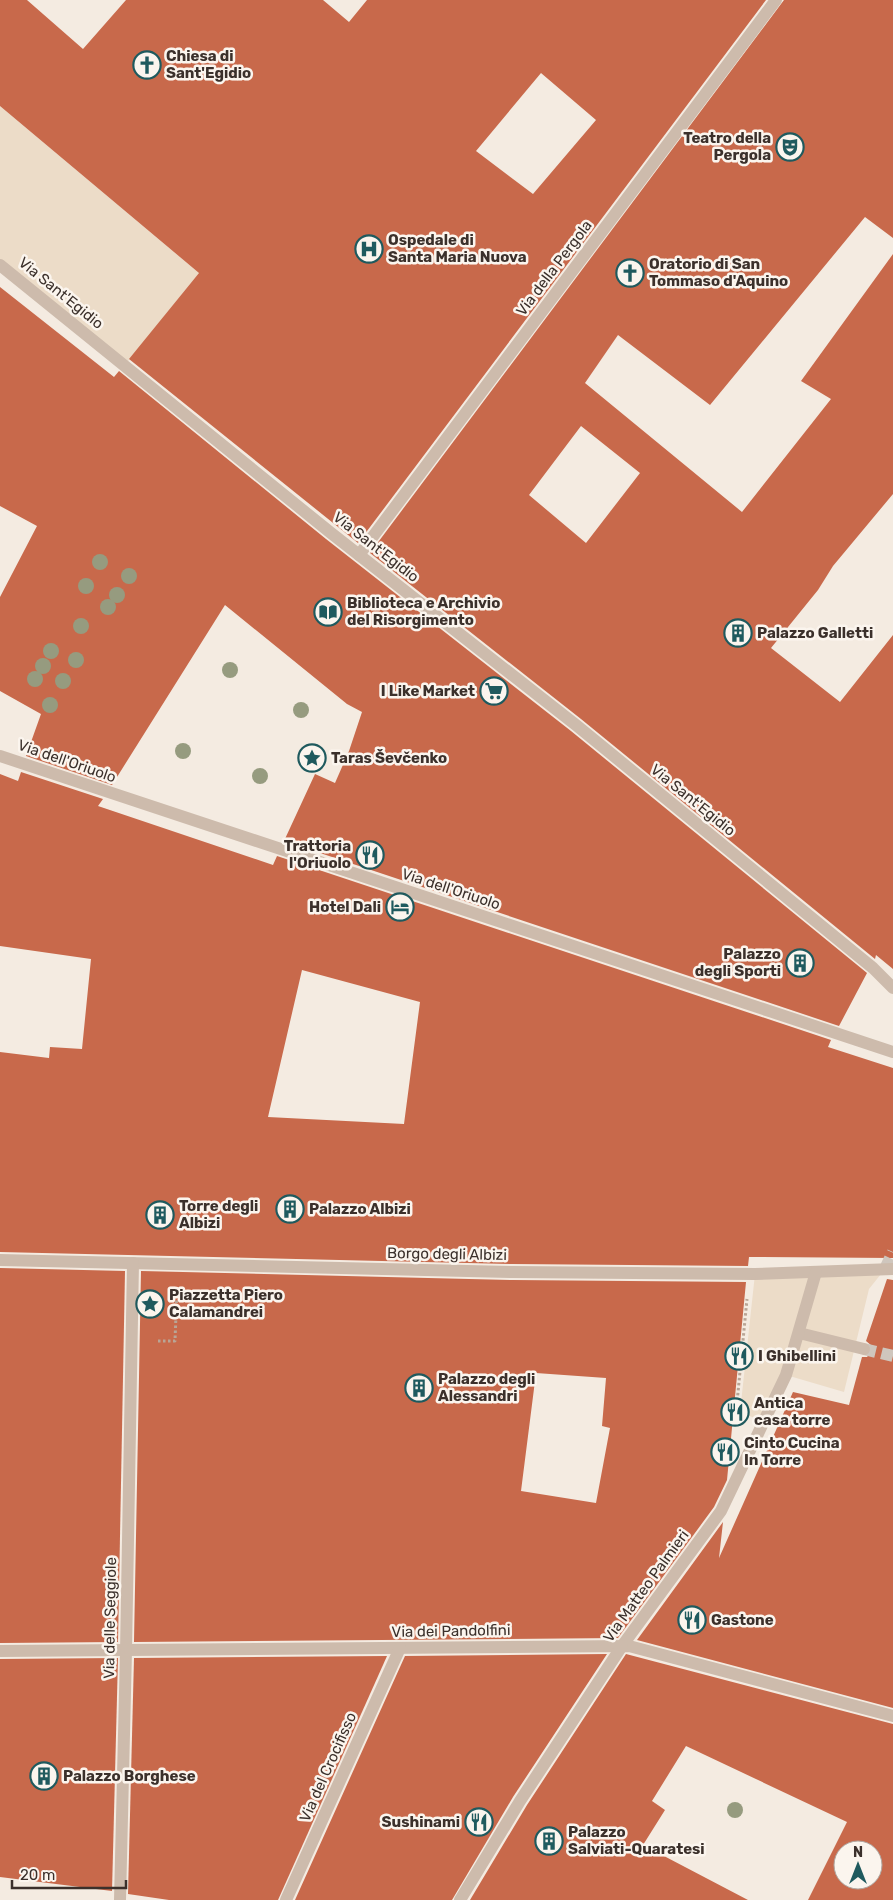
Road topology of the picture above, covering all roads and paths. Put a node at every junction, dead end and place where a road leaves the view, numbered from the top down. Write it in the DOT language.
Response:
graph roads {
  1 [pos="776,0"];
  2 [pos="0,266"];
  3 [pos="359,555"];
  4 [pos="0,756"];
  5 [pos="893,988"];
  6 [pos="893,1052"];
  7 [pos="0,1260"];
  8 [pos="133,1263"];
  9 [pos="179,1264"];
  10 [pos="893,1269"];
  11 [pos="816,1272"];
  12 [pos="799,1333"];
  13 [pos="156,1340"];
  14 [pos="864,1349"];
  15 [pos="622,1646"];
  16 [pos="400,1648"];
  17 [pos="0,1651"];
  18 [pos="126,1651"];
  19 [pos="893,1716"];
  20 [pos="120,1900"];
  21 [pos="286,1900"];
  22 [pos="460,1900"];
  1 -- 3 [label="street, Via della Pergola"];
  2 -- 3 [label="street, Via Sant'Egidio"];
  3 -- 5 [label="street, Via Sant'Egidio"];
  4 -- 6 [label="street, Via dell'Oriuolo"];
  7 -- 8 [label="street, Borgo degli Albizi"];
  8 -- 9 [label="street, Borgo degli Albizi"];
  8 -- 18 [label="street, Via delle Seggiole"];
  9 -- 11 [label="street, Borgo degli Albizi"];
  9 -- 13 [label="path"];
  10 -- 11 [label="street, Borgo degli Albizi"];
  11 -- 12 [label="street, Via Matteo Palmieri"];
  12 -- 14 [label="street"];
  12 -- 15 [label="street, Via Matteo Palmieri"];
  15 -- 16 [label="street, Via dei Pandolfini"];
  15 -- 19 [label="street, Via dei Pandolfini"];
  15 -- 22 [label="street, Via Matteo Palmieri"];
  16 -- 18 [label="street, Via dei Pandolfini"];
  16 -- 21 [label="street, Via del Crocifisso"];
  17 -- 18 [label="street, Via dei Pandolfini"];
  18 -- 20 [label="street, Via delle Seggiole"];
}
